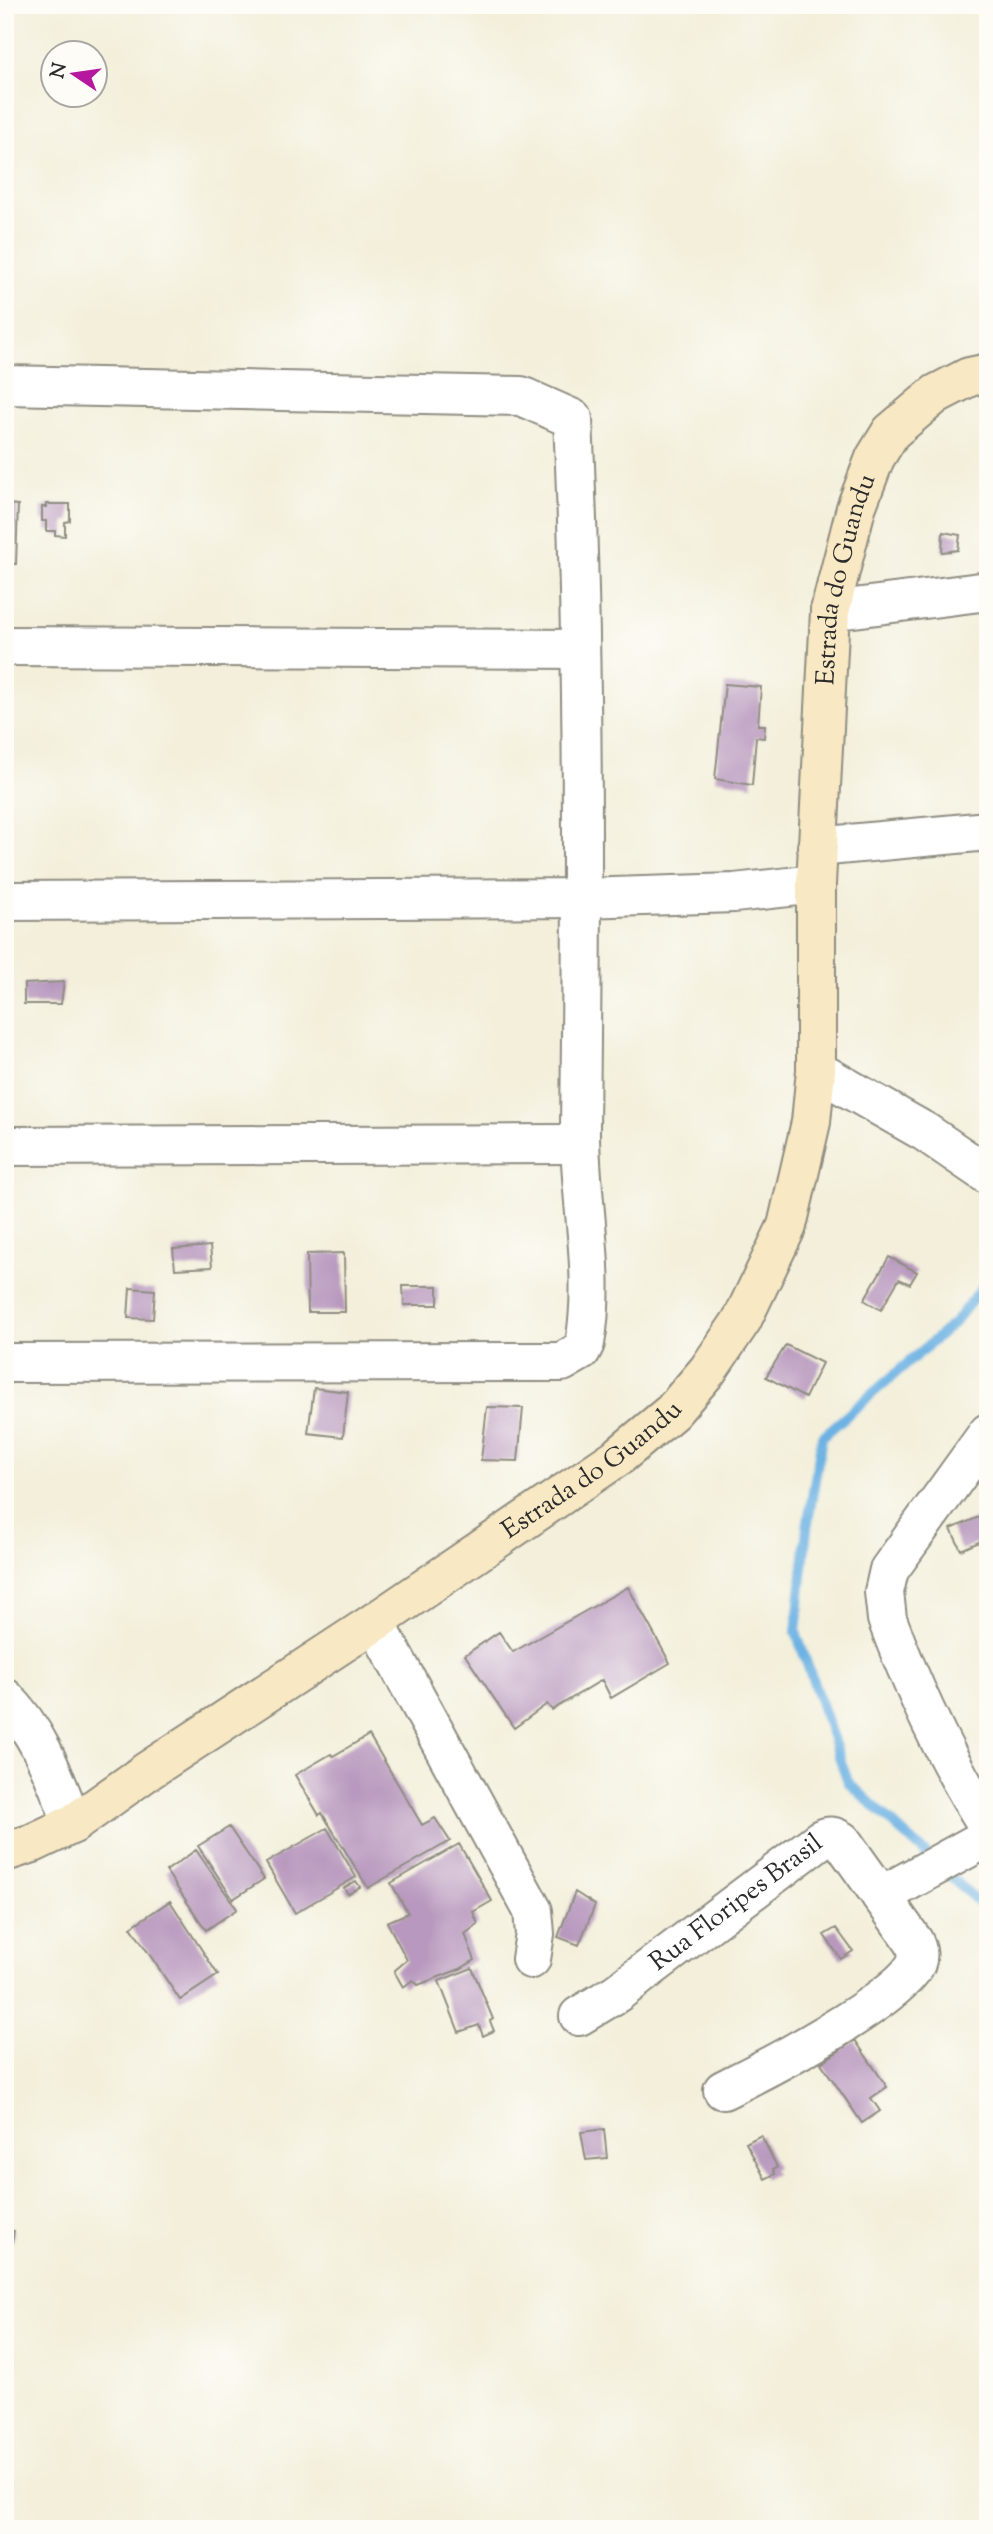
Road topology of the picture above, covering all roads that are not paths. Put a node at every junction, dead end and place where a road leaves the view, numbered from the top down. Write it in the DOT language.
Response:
graph roads {
  1 [pos="988,373"];
  2 [pos="5,385"];
  3 [pos="988,591"];
  4 [pos="830,611"];
  5 [pos="5,646"];
  6 [pos="579,649"];
  7 [pos="988,831"];
  8 [pos="816,866"];
  9 [pos="583,898"];
  10 [pos="5,901"];
  11 [pos="816,1070"];
  12 [pos="580,1144"];
  13 [pos="5,1146"];
  14 [pos="988,1175"];
  15 [pos="5,1363"];
  16 [pos="988,1433"];
  17 [pos="375,1622"];
  18 [pos="5,1698"];
  19 [pos="74,1824"];
  20 [pos="982,1836"];
  21 [pos="5,1852"];
  22 [pos="892,1889"];
  23 [pos="531,1959"];
  24 [pos="579,2016"];
  25 [pos="723,2090"];
  1 -- 4 [label="street, Estrada do Guandu"];
  2 -- 6 [label="street"];
  3 -- 4 [label="street"];
  4 -- 8 [label="street, Estrada do Guandu"];
  5 -- 6 [label="street"];
  6 -- 9 [label="street"];
  7 -- 8 [label="street"];
  8 -- 9 [label="street"];
  8 -- 11 [label="street, Estrada do Guandu"];
  9 -- 10 [label="street"];
  9 -- 12 [label="street"];
  11 -- 14 [label="street"];
  11 -- 17 [label="street, Estrada do Guandu"];
  12 -- 13 [label="street"];
  12 -- 15 [label="street"];
  16 -- 20 [label="street"];
  17 -- 19 [label="street, Estrada do Guandu"];
  17 -- 23 [label="street"];
  18 -- 19 [label="street"];
  19 -- 21 [label="street, Estrada do Guandu"];
  20 -- 22 [label="street"];
  22 -- 24 [label="street, Rua Floripes Brasil"];
  22 -- 25 [label="street, Rua Floripes Brasil"];
}
